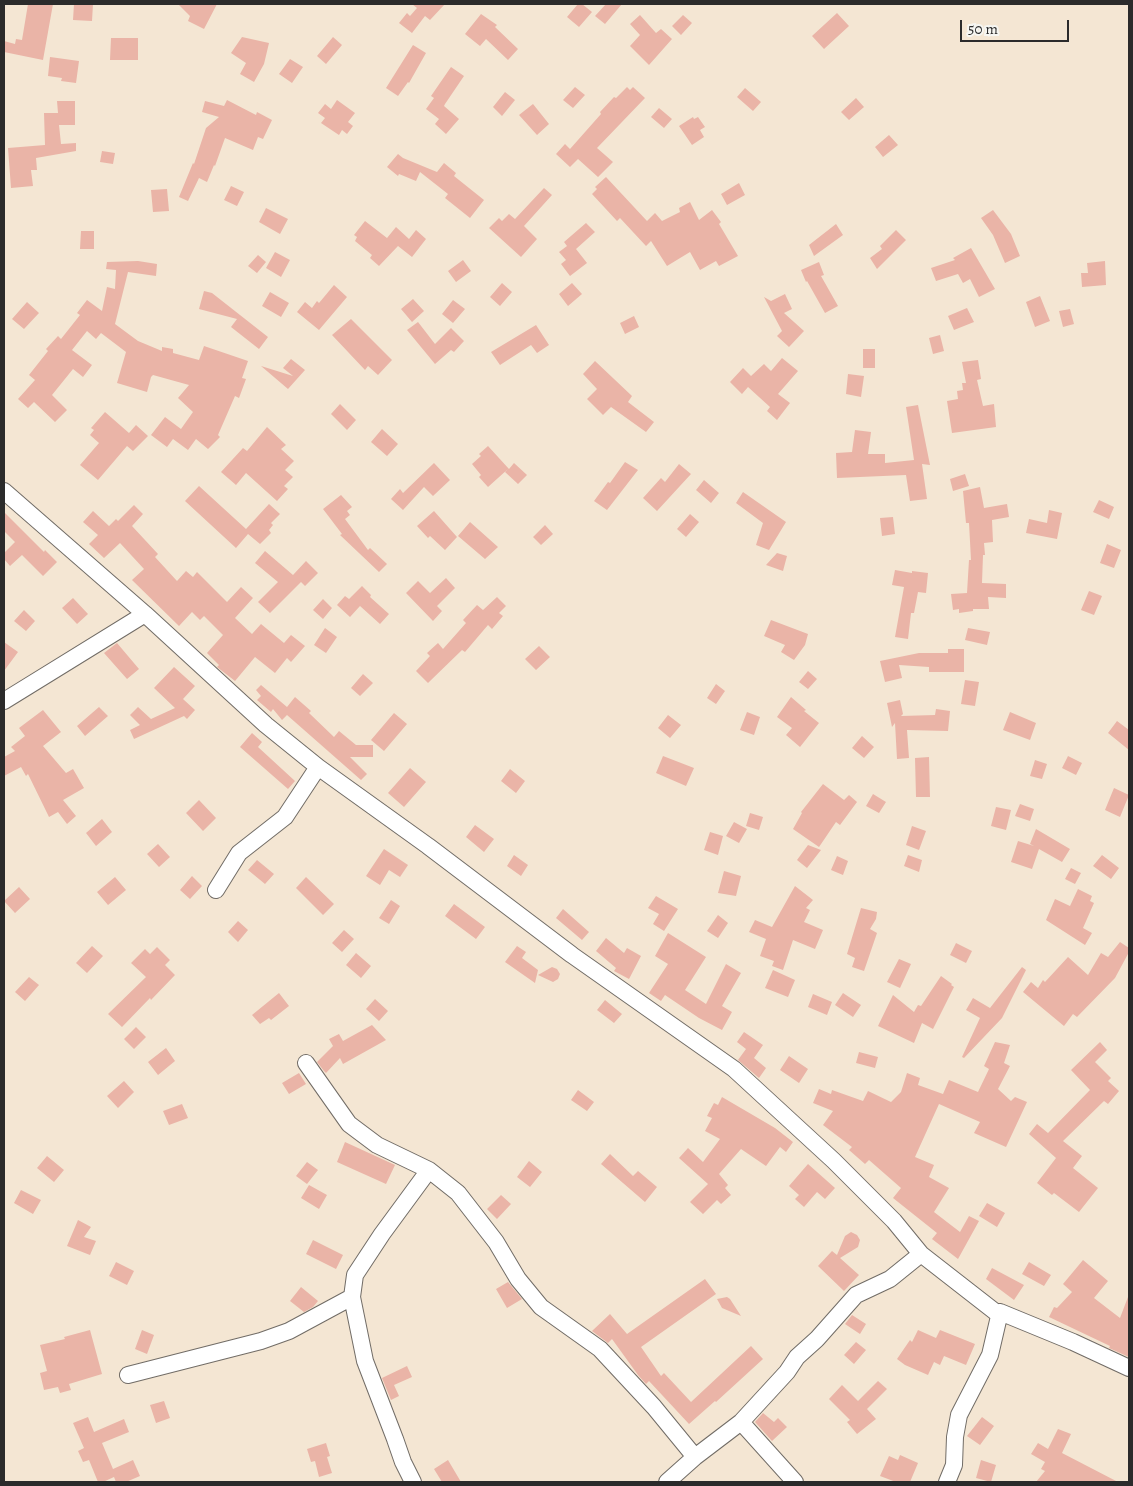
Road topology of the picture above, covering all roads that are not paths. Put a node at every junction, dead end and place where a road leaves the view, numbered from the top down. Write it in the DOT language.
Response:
graph roads {
  1 [pos="4,491"];
  2 [pos="145,614"];
  3 [pos="4,701"];
  4 [pos="318,767"];
  5 [pos="216,890"];
  6 [pos="306,1063"];
  7 [pos="429,1170"];
  8 [pos="921,1254"];
  9 [pos="352,1297"];
  10 [pos="1000,1312"];
  11 [pos="1129,1368"];
  12 [pos="128,1375"];
  13 [pos="741,1422"];
  14 [pos="696,1457"];
  15 [pos="413,1482"];
  16 [pos="667,1482"];
  17 [pos="795,1482"];
  18 [pos="947,1482"];
  1 -- 2 [label="street"];
  2 -- 3 [label="street"];
  2 -- 4 [label="street"];
  4 -- 5 [label="street"];
  4 -- 8 [label="street"];
  6 -- 7 [label="street"];
  7 -- 9 [label="street"];
  7 -- 14 [label="street"];
  8 -- 10 [label="street"];
  8 -- 13 [label="street"];
  9 -- 12 [label="street"];
  9 -- 15 [label="street"];
  10 -- 11 [label="street"];
  10 -- 18 [label="street"];
  13 -- 14 [label="street"];
  13 -- 17 [label="street"];
  14 -- 16 [label="street"];
}
